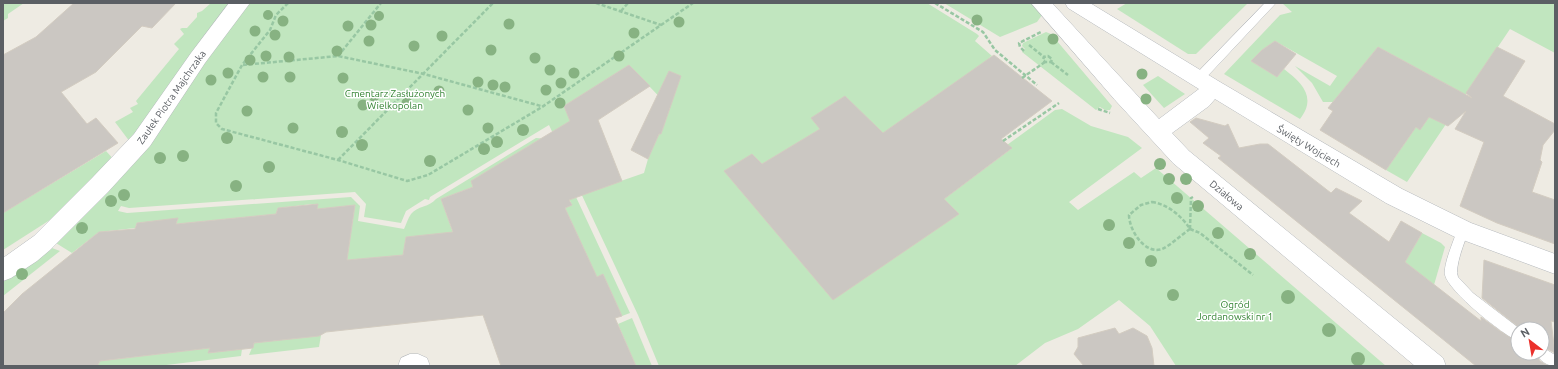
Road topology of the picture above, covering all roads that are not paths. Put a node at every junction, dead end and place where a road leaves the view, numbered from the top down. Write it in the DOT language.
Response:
graph roads {
  1 [pos="240,3"];
  2 [pos="1041,3"];
  3 [pos="1076,3"];
  4 [pos="1271,3"];
  5 [pos="1206,84"];
  6 [pos="1157,132"];
  7 [pos="1463,230"];
  8 [pos="1555,264"];
  9 [pos="3,271"];
  10 [pos="1510,329"];
  11 [pos="410,366"];
  12 [pos="418,366"];
  13 [pos="1434,366"];
  1 -- 9 [label="street, Zaułek Piotra Majchrzaka"];
  2 -- 6 [label="street, Działowa"];
  3 -- 5 [label="street, Święty Wojciech"];
  4 -- 5 [label="lane"];
  5 -- 6 [label="street"];
  5 -- 7 [label="street, Święty Wojciech"];
  6 -- 13 [label="street, Działowa"];
  7 -- 8 [label="street, Święty Wojciech"];
  7 -- 10 [label="lane"];
  11 -- 12 [label="street"];
}
